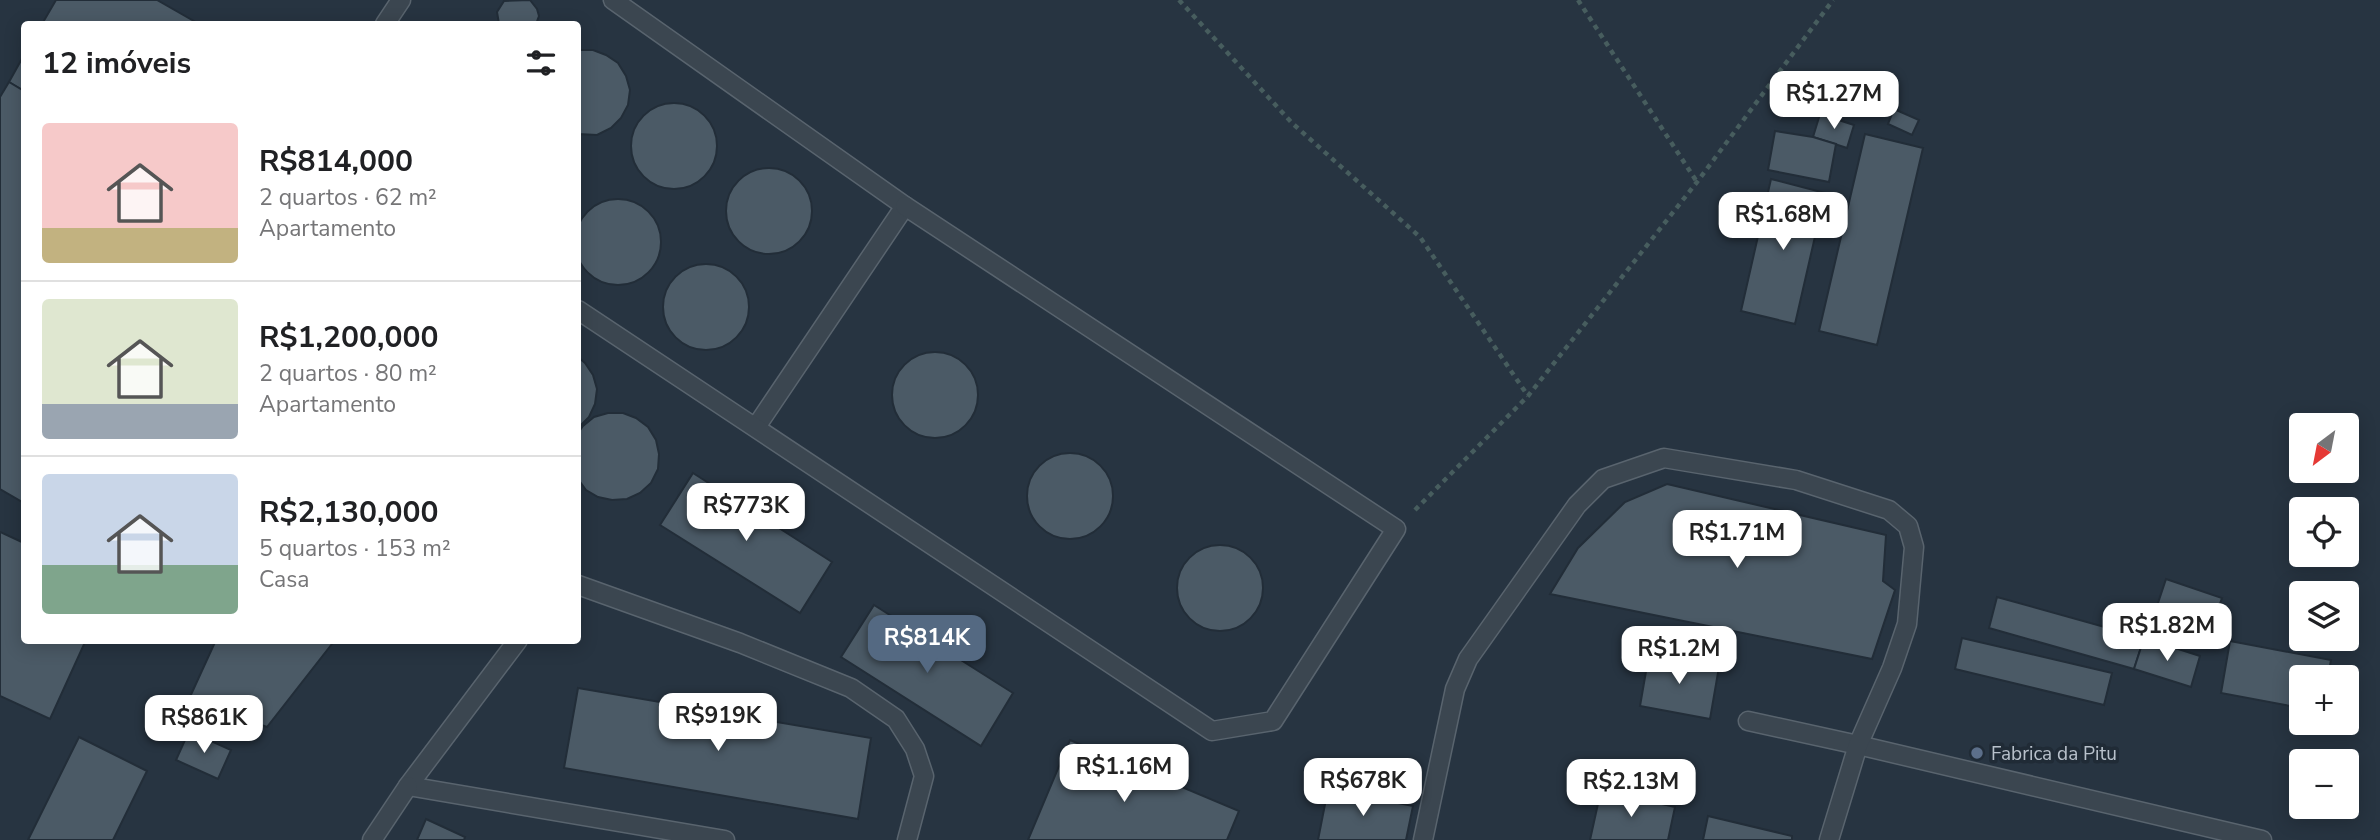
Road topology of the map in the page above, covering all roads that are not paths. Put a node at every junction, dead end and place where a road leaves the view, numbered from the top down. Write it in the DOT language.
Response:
graph roads {
  1 [pos="401,0"];
  2 [pos="613,0"];
  3 [pos="387,21"];
  4 [pos="905,206"];
  5 [pos="581,312"];
  6 [pos="755,427"];
  7 [pos="581,586"];
  8 [pos="515,644"];
  9 [pos="1748,721"];
  10 [pos="1858,745"];
  11 [pos="408,786"];
  12 [pos="372,840"];
  13 [pos="725,840"];
  14 [pos="907,840"];
  15 [pos="1423,840"];
  16 [pos="1829,840"];
  17 [pos="2262,840"];
  1 -- 3 [label="lane"];
  2 -- 4 [label="lane"];
  4 -- 6 [label="lane"];
  4 -- 6 [label="lane"];
  5 -- 6 [label="lane"];
  7 -- 14 [label="lane"];
  8 -- 11 [label="lane"];
  9 -- 10 [label="lane"];
  10 -- 15 [label="lane"];
  10 -- 16 [label="lane"];
  10 -- 17 [label="lane"];
  11 -- 12 [label="lane"];
  11 -- 13 [label="lane"];
}
